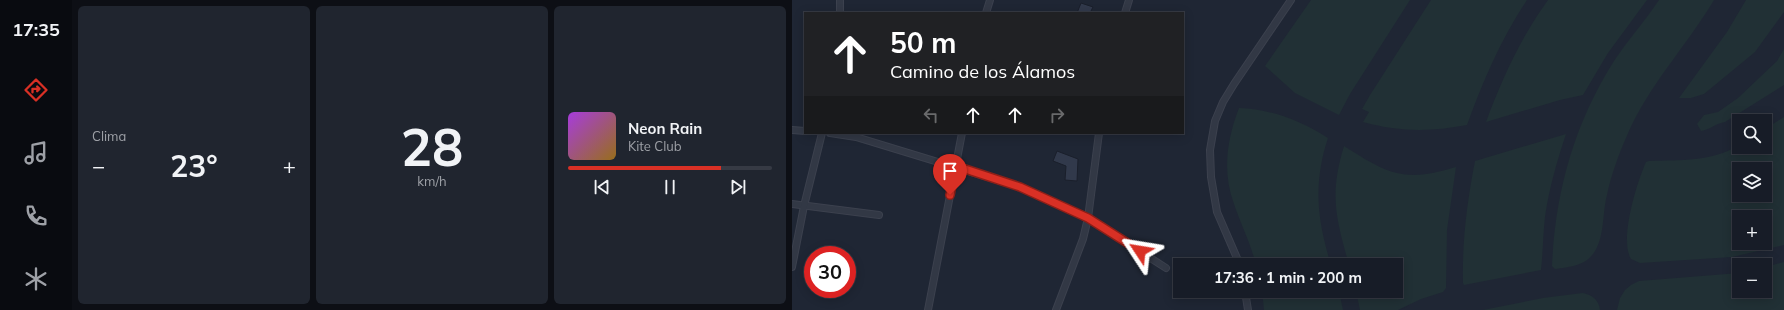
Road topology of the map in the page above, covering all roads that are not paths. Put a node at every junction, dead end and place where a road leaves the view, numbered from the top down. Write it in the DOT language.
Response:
graph roads {
  1 [pos="840,0"];
  2 [pos="990,0"];
  3 [pos="1129,0"];
  4 [pos="1290,0"];
  5 [pos="840,12"];
  6 [pos="986,12"];
  7 [pos="1124,12"];
  8 [pos="792,130"];
  9 [pos="804,131"];
  10 [pos="822,134"];
  11 [pos="836,134"];
  12 [pos="962,134"];
  13 [pos="1099,134"];
  14 [pos="956,166"];
  15 [pos="792,204"];
  16 [pos="804,206"];
  17 [pos="879,215"];
  18 [pos="1088,218"];
  19 [pos="1237,258"];
  20 [pos="792,267"];
  21 [pos="1166,268"];
  22 [pos="1246,298"];
  23 [pos="928,310"];
  24 [pos="1056,310"];
  25 [pos="1248,310"];
  1 -- 5 [label="street"];
  2 -- 6 [label="street"];
  3 -- 7 [label="street"];
  4 -- 19 [label="street"];
  8 -- 9 [label="street"];
  10 -- 16 [label="street"];
  11 -- 14 [label="street"];
  12 -- 14 [label="street"];
  13 -- 18 [label="street"];
  14 -- 18 [label="street"];
  14 -- 23 [label="street"];
  15 -- 16 [label="street"];
  16 -- 17 [label="street"];
  16 -- 20 [label="street"];
  18 -- 21 [label="street"];
  18 -- 24 [label="street"];
  22 -- 25 [label="street"];
}
